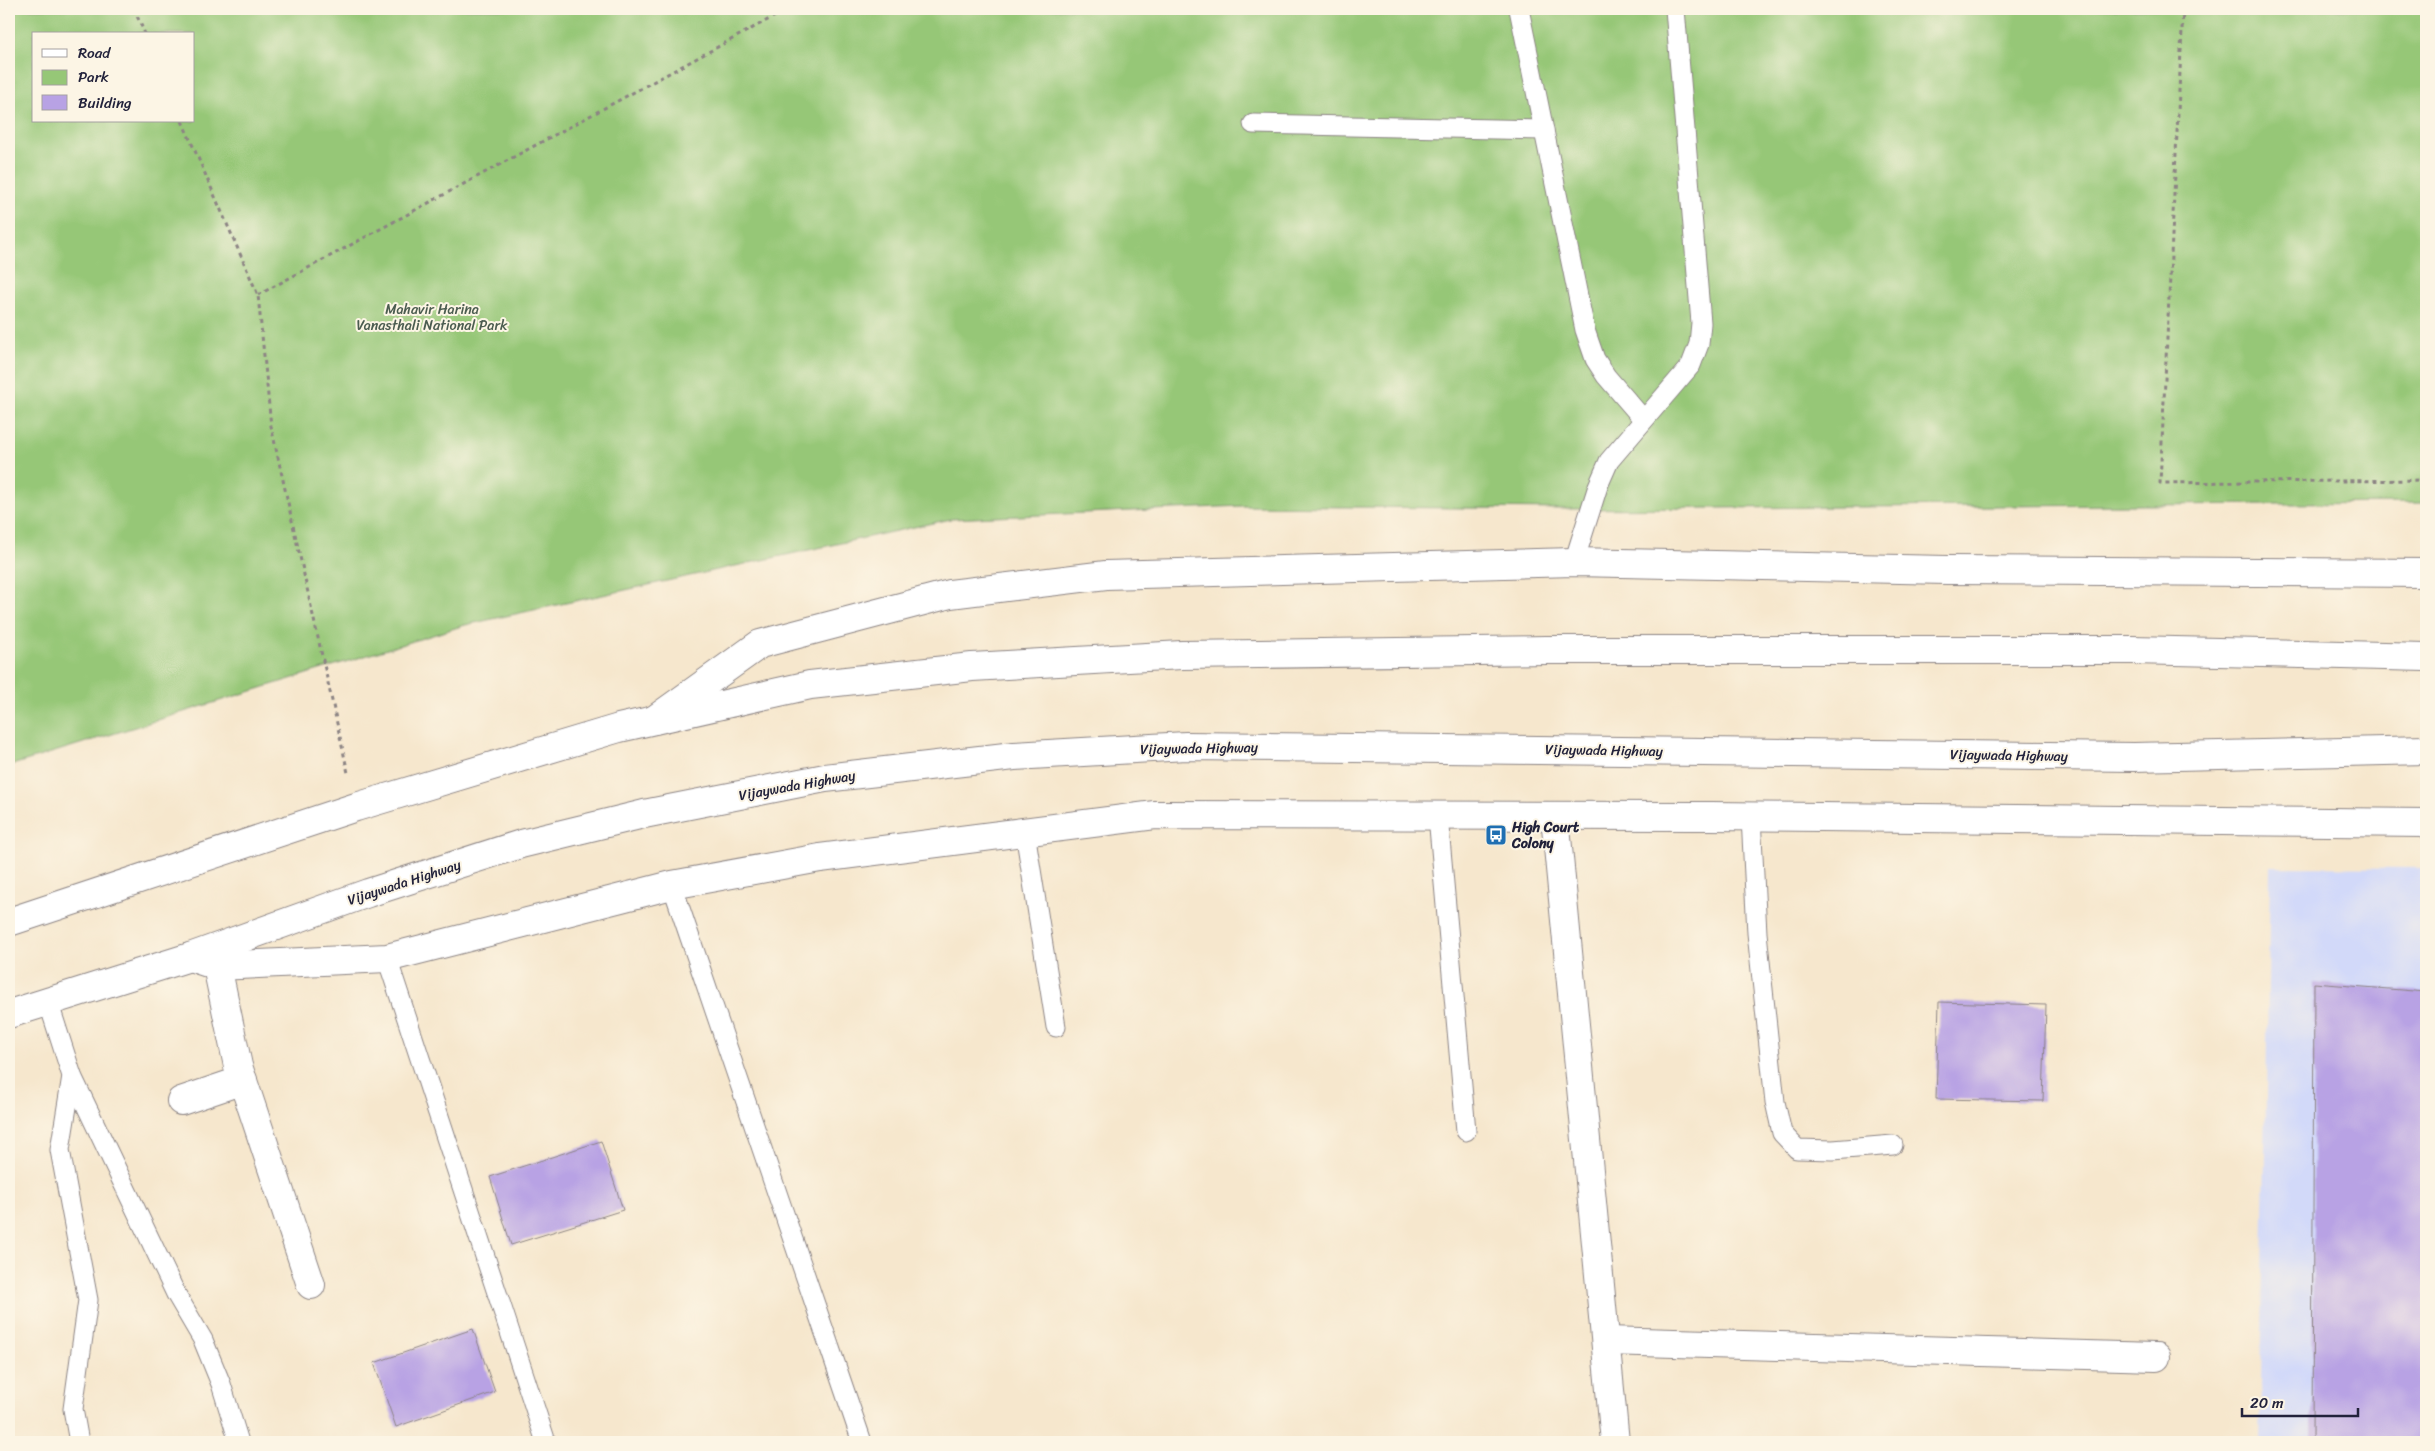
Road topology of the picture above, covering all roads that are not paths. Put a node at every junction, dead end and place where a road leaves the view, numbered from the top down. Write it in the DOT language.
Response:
graph roads {
  1 [pos="1519,9"];
  2 [pos="1675,9"];
  3 [pos="1253,124"];
  4 [pos="1544,130"];
  5 [pos="1643,419"];
  6 [pos="1574,562"];
  7 [pos="2426,573"];
  8 [pos="2426,657"];
  9 [pos="654,720"];
  10 [pos="2426,750"];
  11 [pos="1438,816"];
  12 [pos="1555,816"];
  13 [pos="1752,817"];
  14 [pos="2426,823"];
  15 [pos="1025,832"];
  16 [pos="672,885"];
  17 [pos="9,922"];
  18 [pos="190,957"];
  19 [pos="387,958"];
  20 [pos="217,966"];
  21 [pos="48,1002"];
  22 [pos="9,1014"];
  23 [pos="1056,1027"];
  24 [pos="72,1076"];
  25 [pos="243,1080"];
  26 [pos="181,1101"];
  27 [pos="1466,1132"];
  28 [pos="1893,1145"];
  29 [pos="311,1285"];
  30 [pos="1606,1341"];
  31 [pos="2156,1357"];
  32 [pos="79,1442"];
  33 [pos="239,1442"];
  34 [pos="546,1442"];
  35 [pos="862,1442"];
  36 [pos="1615,1442"];
  1 -- 4 [label="lane"];
  2 -- 5 [label="lane"];
  3 -- 4 [label="lane"];
  4 -- 5 [label="lane"];
  5 -- 6 [label="lane"];
  6 -- 7 [label="main road"];
  6 -- 9 [label="main road"];
  8 -- 9 [label="main road"];
  9 -- 17 [label="main road"];
  10 -- 18 [label="main road, Vijaywada Highway"];
  11 -- 12 [label="main road"];
  11 -- 15 [label="main road"];
  11 -- 27 [label="lane"];
  12 -- 13 [label="main road"];
  12 -- 30 [label="main road"];
  13 -- 14 [label="main road"];
  13 -- 28 [label="lane"];
  15 -- 16 [label="main road"];
  15 -- 23 [label="lane"];
  16 -- 19 [label="main road"];
  16 -- 35 [label="lane"];
  18 -- 20 [label="main road"];
  18 -- 21 [label="main road, Vijaywada Highway"];
  19 -- 20 [label="main road"];
  19 -- 34 [label="lane"];
  20 -- 25 [label="main road"];
  21 -- 22 [label="main road, Vijaywada Highway"];
  21 -- 24 [label="lane"];
  24 -- 32 [label="lane"];
  24 -- 33 [label="lane"];
  25 -- 26 [label="main road"];
  25 -- 29 [label="main road"];
  30 -- 31 [label="main road"];
  30 -- 36 [label="main road"];
}
